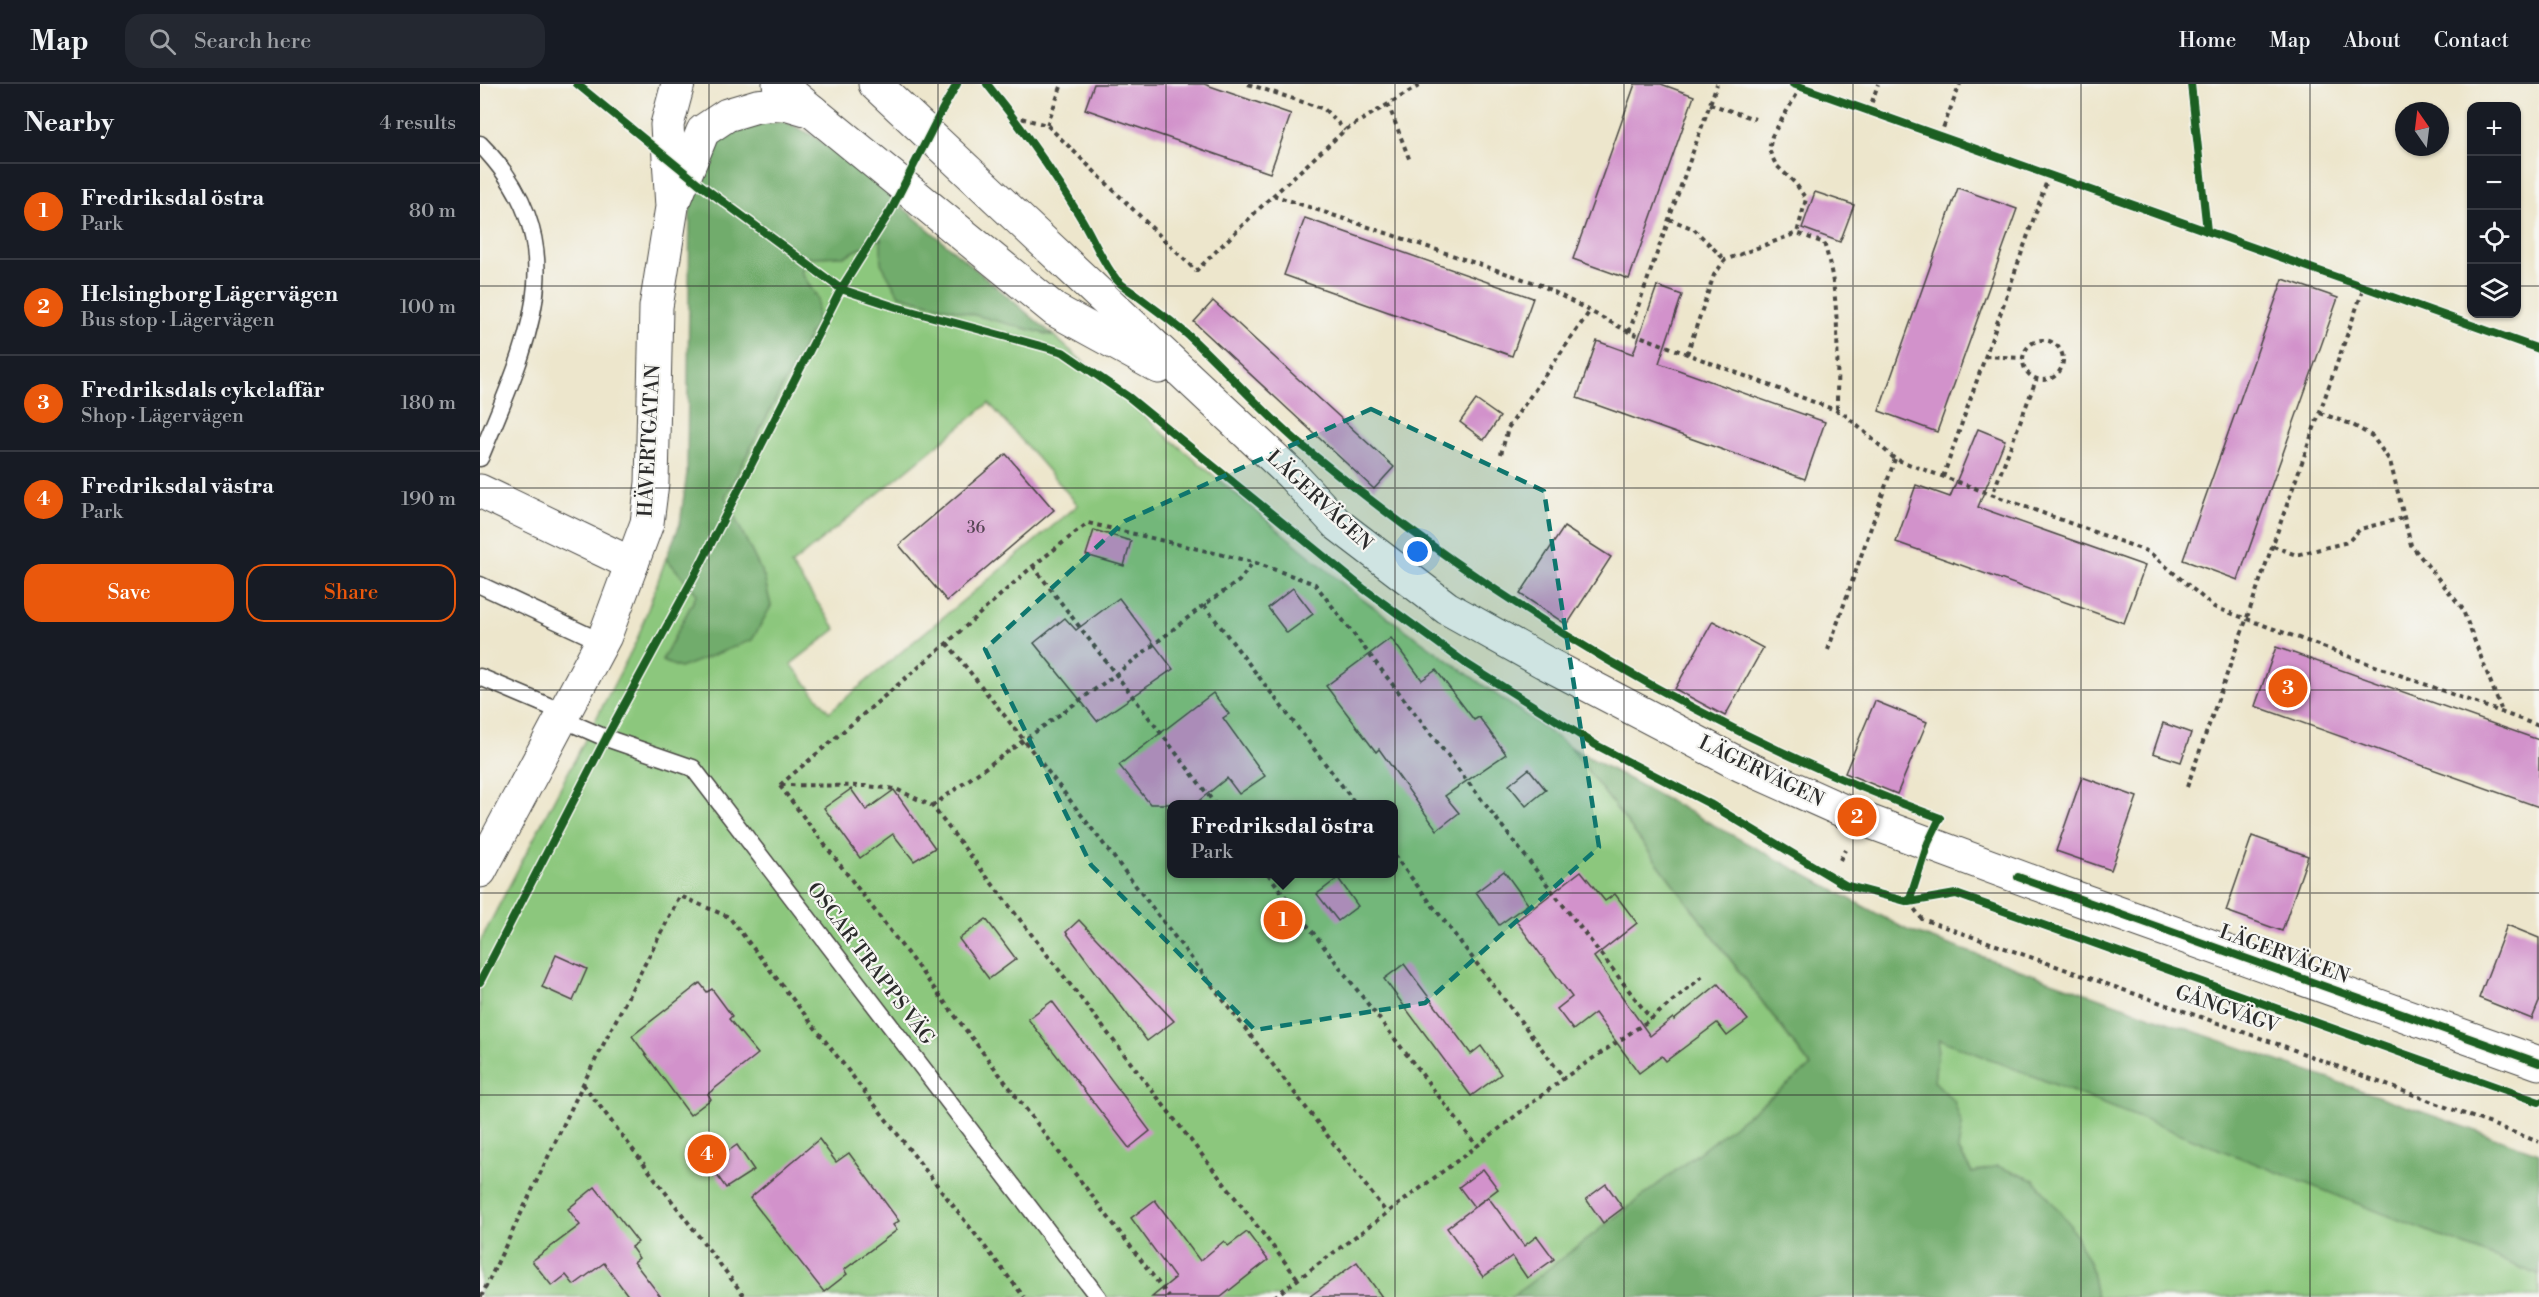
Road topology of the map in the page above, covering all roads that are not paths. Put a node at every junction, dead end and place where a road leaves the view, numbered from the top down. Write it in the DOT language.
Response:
graph roads {
  1 [pos="657,84"];
  2 [pos="678,84"];
  3 [pos="779,84"];
  4 [pos="875,84"];
  5 [pos="816,113"];
  6 [pos="480,144"];
  7 [pos="672,207"];
  8 [pos="656,307"];
  9 [pos="1197,389"];
  10 [pos="480,458"];
  11 [pos="480,491"];
  12 [pos="632,564"];
  13 [pos="480,585"];
  14 [pos="602,642"];
  15 [pos="480,677"];
  16 [pos="563,716"];
  17 [pos="480,871"];
  18 [pos="2539,1063"];
  19 [pos="1098,1297"];
  1 -- 8 [label="street"];
  2 -- 7 [label="street, HÄVERTGATAN"];
  3 -- 5 [label="street, LÄGERVÄGEN"];
  4 -- 9 [label="street, LÄGERVÄGEN"];
  5 -- 7 [label="street"];
  5 -- 9 [label="street, LÄGERVÄGEN"];
  6 -- 10 [label="lane"];
  7 -- 8 [label="street, HÄVERTGATAN"];
  8 -- 12 [label="street, HÄVERTGATAN"];
  9 -- 18 [label="street, LÄGERVÄGEN"];
  11 -- 12 [label="street"];
  12 -- 14 [label="street, HÄVERTGATAN"];
  13 -- 14 [label="lane"];
  14 -- 16 [label="street, HÄVERTGATAN"];
  15 -- 16 [label="lane, OSCAR TRAPPS VÄG"];
  16 -- 17 [label="street, HÄVERTGATAN"];
  16 -- 19 [label="lane, OSCAR TRAPPS VÄG"];
}
